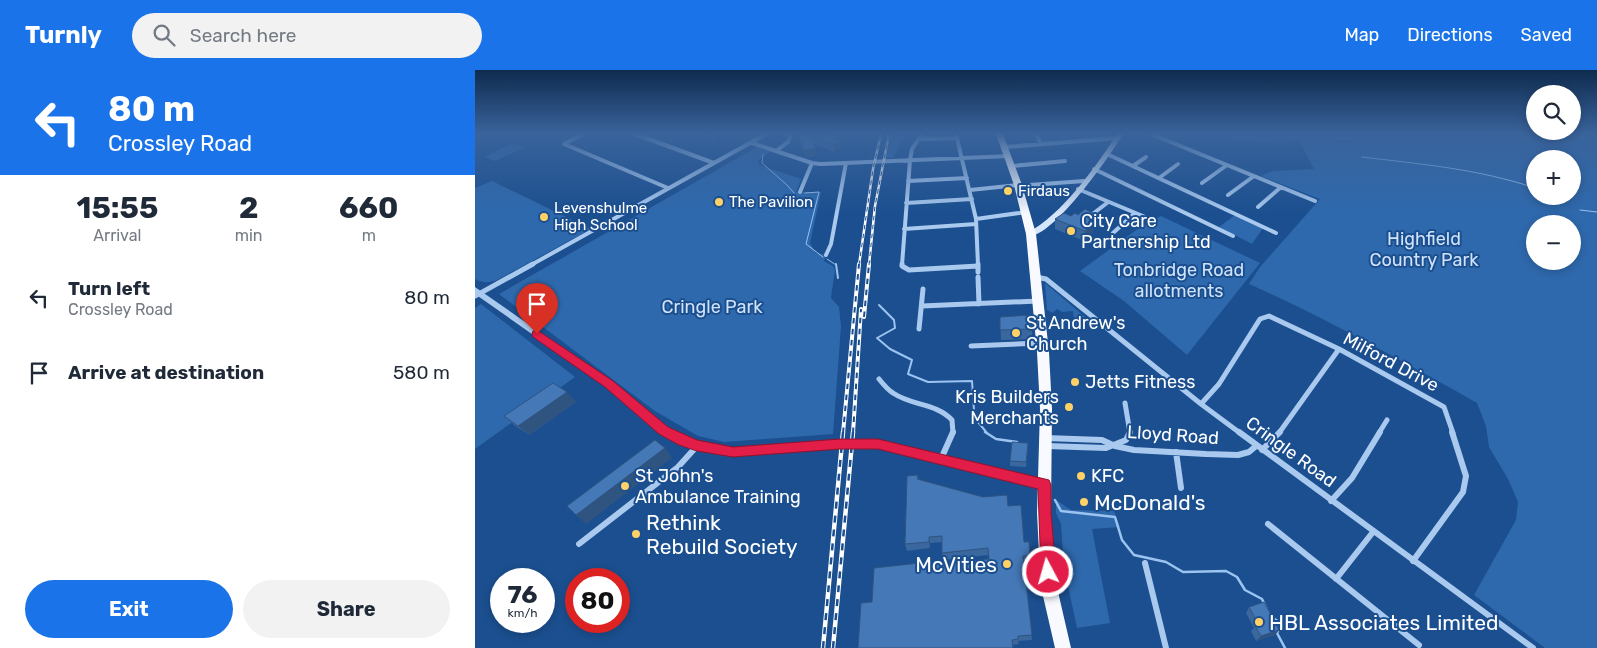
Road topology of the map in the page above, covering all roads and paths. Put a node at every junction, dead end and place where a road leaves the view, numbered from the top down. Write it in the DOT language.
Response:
graph roads {
  1 [pos="910,160"];
  2 [pos="604,161"];
  3 [pos="708,161"];
  4 [pos="718,161"];
  5 [pos="806,161"];
  6 [pos="879,161"];
  7 [pos="964,161"];
  8 [pos="1010,161"];
  9 [pos="1065,161"];
  10 [pos="1101,161"];
  11 [pos="1122,161"];
  12 [pos="1140,161"];
  13 [pos="1217,161"];
  14 [pos="846,162"];
  15 [pos="714,163"];
  16 [pos="812,163"];
  17 [pos="1178,164"];
  18 [pos="1227,165"];
  19 [pos="1012,166"];
  20 [pos="1133,166"];
  21 [pos="1094,169"];
  22 [pos="1254,176"];
  23 [pos="967,178"];
  24 [pos="1159,178"];
  25 [pos="908,181"];
  26 [pos="1084,182"];
  27 [pos="1202,183"];
  28 [pos="1018,185"];
  29 [pos="1029,185"];
  30 [pos="1281,187"];
  31 [pos="668,188"];
  32 [pos="1077,189"];
  33 [pos="970,190"];
  34 [pos="800,192"];
  35 [pos="1229,195"];
  36 [pos="972,199"];
  37 [pos="1315,201"];
  38 [pos="906,203"];
  39 [pos="1107,203"];
  40 [pos="1259,207"];
  41 [pos="1026,212"];
  42 [pos="1135,213"];
  43 [pos="1088,218"];
  44 [pos="1150,219"];
  45 [pos="976,221"];
  46 [pos="903,229"];
  47 [pos="1113,233"];
  48 [pos="1276,233"];
  49 [pos="1031,234"];
  50 [pos="1233,236"];
  51 [pos="826,255"];
  52 [pos="978,266"];
  53 [pos="1037,277"];
  54 [pos="923,289"];
  55 [pos="476,293"];
  56 [pos="1038,301"];
  57 [pos="979,304"];
  58 [pos="921,306"];
  59 [pos="919,329"];
  60 [pos="1043,343"];
  61 [pos="971,346"];
  62 [pos="1339,349"];
  63 [pos="879,379"];
  64 [pos="1125,403"];
  65 [pos="1201,404"];
  66 [pos="1387,420"];
  67 [pos="1045,442"];
  68 [pos="697,446"];
  69 [pos="1115,446"];
  70 [pos="1259,448"];
  71 [pos="1176,452"];
  72 [pos="941,459"];
  73 [pos="1045,485"];
  74 [pos="1181,488"];
  75 [pos="1331,500"];
  76 [pos="1268,524"];
  77 [pos="1373,532"];
  78 [pos="579,544"];
  79 [pos="1413,561"];
  80 [pos="1145,563"];
  81 [pos="1336,579"];
  82 [pos="1419,645"];
  83 [pos="1063,648"];
  84 [pos="1166,648"];
  85 [pos="1533,648"];
  1 -- 25 [label="street"];
  2 -- 31 [label="street"];
  3 -- 15 [label="street"];
  4 -- 15 [label="street"];
  5 -- 16 [label="street"];
  6 -- 14 [label="street"];
  7 -- 23 [label="street"];
  8 -- 19 [label="highway"];
  9 -- 19 [label="street"];
  10 -- 21 [label="main road"];
  11 -- 20 [label="street"];
  12 -- 20 [label="street"];
  13 -- 18 [label="street"];
  14 -- 16 [label="street"];
  14 -- 51 [label="street"];
  15 -- 31 [label="street"];
  16 -- 34 [label="street"];
  17 -- 24 [label="street"];
  18 -- 22 [label="street"];
  18 -- 27 [label="street"];
  19 -- 28 [label="highway"];
  20 -- 24 [label="street"];
  21 -- 26 [label="main road"];
  21 -- 50 [label="street"];
  22 -- 30 [label="street"];
  22 -- 35 [label="street"];
  23 -- 25 [label="street"];
  23 -- 33 [label="street"];
  24 -- 48 [label="street"];
  25 -- 38 [label="street"];
  26 -- 29 [label="street"];
  26 -- 32 [label="main road"];
  28 -- 33 [label="street"];
  28 -- 41 [label="highway"];
  30 -- 37 [label="street"];
  30 -- 40 [label="street"];
  31 -- 55 [label="street"];
  32 -- 39 [label="street"];
  32 -- 49 [label="main road"];
  33 -- 36 [label="street"];
  36 -- 38 [label="street"];
  36 -- 45 [label="street"];
  38 -- 46 [label="street"];
  39 -- 42 [label="street"];
  39 -- 43 [label="street"];
  41 -- 45 [label="street"];
  41 -- 49 [label="highway"];
  42 -- 44 [label="street"];
  42 -- 47 [label="street"];
  45 -- 46 [label="street"];
  45 -- 52 [label="street"];
  46 -- 52 [label="street"];
  49 -- 53 [label="highway"];
  52 -- 57 [label="street"];
  53 -- 56 [label="highway"];
  53 -- 65 [label="street, Cringle Road"];
  54 -- 58 [label="street"];
  55 -- 68 [label="street"];
  56 -- 57 [label="street"];
  56 -- 60 [label="highway"];
  57 -- 58 [label="street"];
  58 -- 59 [label="street"];
  60 -- 61 [label="street"];
  60 -- 67 [label="highway"];
  62 -- 65 [label="street, Milford Drive"];
  62 -- 70 [label="street"];
  62 -- 79 [label="street, Milford Drive"];
  63 -- 72 [label="street"];
  64 -- 69 [label="street"];
  65 -- 70 [label="street, Cringle Road"];
  66 -- 75 [label="street"];
  67 -- 69 [label="street, Lloyd Road"];
  67 -- 73 [label="highway"];
  68 -- 72 [label="street"];
  68 -- 78 [label="street"];
  69 -- 71 [label="street, Lloyd Road"];
  70 -- 71 [label="street, Lloyd Road"];
  70 -- 75 [label="street, Cringle Road"];
  71 -- 74 [label="street"];
  72 -- 73 [label="street"];
  73 -- 83 [label="highway"];
  75 -- 77 [label="street, Cringle Road"];
  76 -- 81 [label="street"];
  77 -- 79 [label="street, Cringle Road"];
  77 -- 81 [label="street"];
  79 -- 85 [label="street, Cringle Road"];
  80 -- 84 [label="street"];
  81 -- 82 [label="street"];
}
